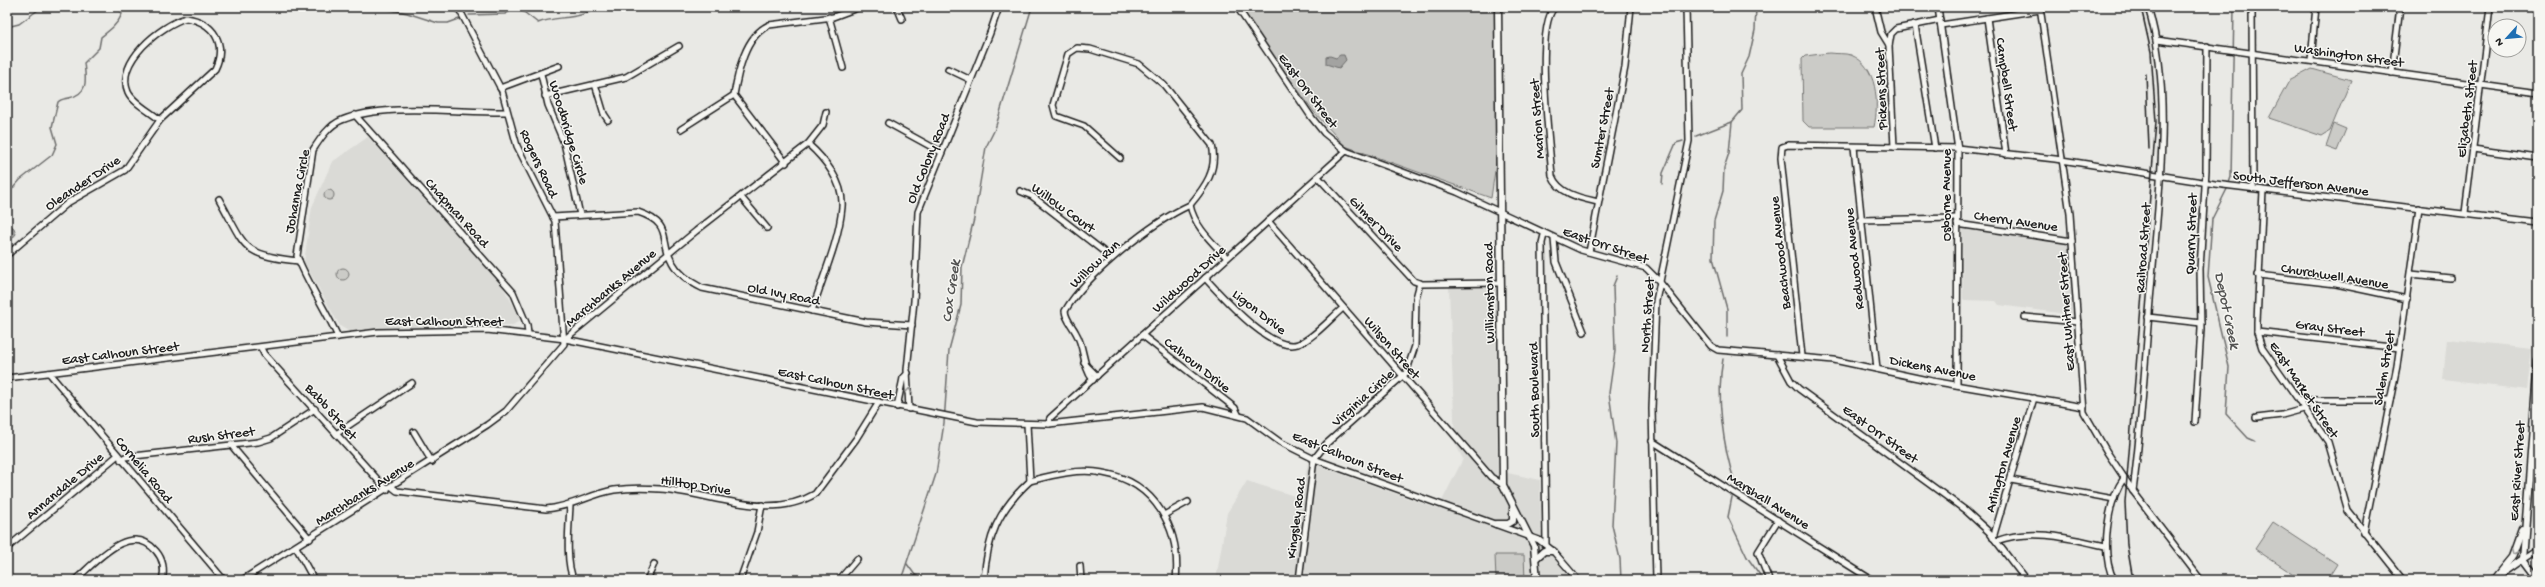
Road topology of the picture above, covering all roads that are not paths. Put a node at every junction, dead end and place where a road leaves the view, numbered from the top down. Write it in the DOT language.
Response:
graph roads {
  1 [pos="458,7"];
  2 [pos="860,7"];
  3 [pos="897,7"];
  4 [pos="999,7"];
  5 [pos="1237,7"];
  6 [pos="1498,7"];
  7 [pos="1555,7"];
  8 [pos="1631,7"];
  9 [pos="1686,7"];
  10 [pos="1875,7"];
  11 [pos="1938,7"];
  12 [pos="2148,7"];
  13 [pos="2252,7"];
  14 [pos="2316,7"];
  15 [pos="2400,7"];
  16 [pos="2490,7"];
  17 [pos="2040,8"];
  18 [pos="829,17"];
  19 [pos="1987,18"];
  20 [pos="902,19"];
  21 [pos="1940,22"];
  22 [pos="1915,25"];
  23 [pos="2157,40"];
  24 [pos="1889,45"];
  25 [pos="679,46"];
  26 [pos="2207,46"];
  27 [pos="2252,53"];
  28 [pos="2311,60"];
  29 [pos="559,66"];
  30 [pos="843,68"];
  31 [pos="948,69"];
  32 [pos="2392,73"];
  33 [pos="541,74"];
  34 [pos="971,80"];
  35 [pos="594,84"];
  36 [pos="2481,85"];
  37 [pos="500,88"];
  38 [pos="2538,93"];
  39 [pos="734,95"];
  40 [pos="545,96"];
  41 [pos="506,112"];
  42 [pos="826,112"];
  43 [pos="355,115"];
  44 [pos="160,120"];
  45 [pos="608,120"];
  46 [pos="888,123"];
  47 [pos="680,129"];
  48 [pos="808,144"];
  49 [pos="1854,147"];
  50 [pos="1894,147"];
  51 [pos="1782,148"];
  52 [pos="1935,148"];
  53 [pos="1957,148"];
  54 [pos="2473,149"];
  55 [pos="1346,151"];
  56 [pos="941,152"];
  57 [pos="2006,154"];
  58 [pos="1120,158"];
  59 [pos="2538,158"];
  60 [pos="2062,160"];
  61 [pos="786,163"];
  62 [pos="2159,175"];
  63 [pos="1318,177"];
  64 [pos="2204,182"];
  65 [pos="2253,188"];
  66 [pos="2263,190"];
  67 [pos="1020,191"];
  68 [pos="741,197"];
  69 [pos="219,199"];
  70 [pos="1598,202"];
  71 [pos="1190,205"];
  72 [pos="2420,208"];
  73 [pos="1499,212"];
  74 [pos="2465,213"];
  75 [pos="580,215"];
  76 [pos="553,217"];
  77 [pos="1860,220"];
  78 [pos="1268,221"];
  79 [pos="1957,221"];
  80 [pos="2538,223"];
  81 [pos="767,228"];
  82 [pos="1544,235"];
  83 [pos="1554,239"];
  84 [pos="2072,241"];
  85 [pos="1589,252"];
  86 [pos="7,254"];
  87 [pos="669,254"];
  88 [pos="1112,258"];
  89 [pos="1227,258"];
  90 [pos="299,261"];
  91 [pos="2411,274"];
  92 [pos="2258,275"];
  93 [pos="1205,278"];
  94 [pos="2450,278"];
  95 [pos="1660,281"];
  96 [pos="1500,282"];
  97 [pos="1420,283"];
  98 [pos="2407,299"];
  99 [pos="1343,308"];
  100 [pos="812,311"];
  101 [pos="2025,317"];
  102 [pos="2148,317"];
  103 [pos="2078,322"];
  104 [pos="2200,323"];
  105 [pos="912,325"];
  106 [pos="1584,332"];
  107 [pos="2257,332"];
  108 [pos="528,334"];
  109 [pos="1142,335"];
  110 [pos="338,337"];
  111 [pos="565,339"];
  112 [pos="261,348"];
  113 [pos="2400,348"];
  114 [pos="1777,355"];
  115 [pos="1802,356"];
  116 [pos="2538,360"];
  117 [pos="1877,369"];
  118 [pos="49,373"];
  119 [pos="908,373"];
  120 [pos="2537,375"];
  121 [pos="1403,376"];
  122 [pos="7,378"];
  123 [pos="1095,378"];
  124 [pos="412,383"];
  125 [pos="1957,385"];
  126 [pos="2034,398"];
  127 [pos="2298,400"];
  128 [pos="2390,400"];
  129 [pos="879,402"];
  130 [pos="897,407"];
  131 [pos="2084,408"];
  132 [pos="315,409"];
  133 [pos="909,409"];
  134 [pos="2304,409"];
  135 [pos="1238,414"];
  136 [pos="2256,418"];
  137 [pos="2532,419"];
  138 [pos="2195,422"];
  139 [pos="2538,422"];
  140 [pos="1027,424"];
  141 [pos="1049,424"];
  142 [pos="414,432"];
  143 [pos="336,434"];
  144 [pos="1652,441"];
  145 [pos="231,445"];
  146 [pos="119,457"];
  147 [pos="1314,459"];
  148 [pos="432,462"];
  149 [pos="2124,478"];
  150 [pos="2011,480"];
  151 [pos="1030,481"];
  152 [pos="1503,485"];
  153 [pos="392,487"];
  154 [pos="386,490"];
  155 [pos="2133,491"];
  156 [pos="2114,499"];
  157 [pos="1188,502"];
  158 [pos="762,505"];
  159 [pos="570,506"];
  160 [pos="1513,507"];
  161 [pos="1164,515"];
  162 [pos="1778,520"];
  163 [pos="2525,520"];
  164 [pos="1496,524"];
  165 [pos="2364,532"];
  166 [pos="1530,536"];
  167 [pos="310,539"];
  168 [pos="1995,539"];
  169 [pos="1546,544"];
  170 [pos="2105,546"];
  171 [pos="296,547"];
  172 [pos="7,548"];
  173 [pos="2538,549"];
  174 [pos="1553,551"];
  175 [pos="1536,558"];
  176 [pos="857,559"];
  177 [pos="2523,559"];
  178 [pos="654,564"];
  179 [pos="1080,566"];
  180 [pos="2538,579"];
  181 [pos="75,580"];
  182 [pos="162,580"];
  183 [pos="224,580"];
  184 [pos="242,580"];
  185 [pos="314,580"];
  186 [pos="574,580"];
  187 [pos="647,580"];
  188 [pos="740,580"];
  189 [pos="839,580"];
  190 [pos="984,580"];
  191 [pos="1081,580"];
  192 [pos="1176,580"];
  193 [pos="1299,580"];
  194 [pos="1537,580"];
  195 [pos="1578,580"];
  196 [pos="1656,580"];
  197 [pos="1769,580"];
  198 [pos="1872,580"];
  199 [pos="2026,580"];
  200 [pos="2114,580"];
  201 [pos="2201,580"];
  202 [pos="2403,580"];
  203 [pos="2493,580"];
  1 -- 37 [label="street, Rogers Road"];
  2 -- 18 [label="street"];
  3 -- 20 [label="street"];
  4 -- 34 [label="street, Old Colony Road"];
  5 -- 55 [label="street, East Orr Street"];
  6 -- 73 [label="main road, Williamston Road"];
  7 -- 70 [label="street, Marion Street"];
  8 -- 70 [label="street, Sumter Street"];
  9 -- 95 [label="street, North Street"];
  10 -- 24 [label="street"];
  11 -- 21 [label="street, Osborne Avenue"];
  12 -- 23 [label="street, Railroad Street"];
  13 -- 27 [label="street"];
  14 -- 28 [label="street"];
  15 -- 32 [label="street"];
  16 -- 36 [label="street, Elizabeth Street"];
  17 -- 19 [label="street, Pickens Street"];
  17 -- 60 [label="street, East Whitner Street"];
  18 -- 30 [label="street"];
  18 -- 39 [label="street"];
  19 -- 21 [label="street, Pickens Street"];
  19 -- 57 [label="street, Campbell Street"];
  21 -- 22 [label="street, Pickens Street"];
  21 -- 53 [label="street, Osborne Avenue"];
  22 -- 24 [label="street, Pickens Street"];
  22 -- 52 [label="street"];
  23 -- 26 [label="street, Washington Street"];
  23 -- 62 [label="street, Railroad Street"];
  24 -- 50 [label="street, Pickens Street"];
  25 -- 35 [label="street"];
  26 -- 27 [label="street, Washington Street"];
  26 -- 64 [label="street, Quarry Street"];
  27 -- 28 [label="street, Washington Street"];
  27 -- 65 [label="street"];
  28 -- 32 [label="street, Washington Street"];
  29 -- 33 [label="street"];
  31 -- 34 [label="street"];
  32 -- 36 [label="street, Washington Street"];
  33 -- 37 [label="street, Woodbridge Circle"];
  33 -- 40 [label="street, Woodbridge Circle"];
  34 -- 56 [label="street, Old Colony Road"];
  35 -- 40 [label="street"];
  35 -- 45 [label="street"];
  36 -- 38 [label="street, Washington Street"];
  36 -- 54 [label="street, Elizabeth Street"];
  37 -- 41 [label="street, Rogers Road"];
  39 -- 47 [label="street"];
  39 -- 61 [label="street"];
  40 -- 75 [label="street, Woodbridge Circle"];
  41 -- 43 [label="street, Johanna Circle"];
  41 -- 76 [label="street, Rogers Road"];
  42 -- 48 [label="street, Marchbanks Avenue"];
  43 -- 90 [label="street, Johanna Circle"];
  43 -- 108 [label="street, Chapman Road"];
  44 -- 44 [label="street, Oleander Drive"];
  44 -- 86 [label="street, Oleander Drive"];
  46 -- 56 [label="street"];
  48 -- 61 [label="street, Marchbanks Avenue"];
  48 -- 100 [label="street"];
  49 -- 50 [label="street, South Jefferson Avenue"];
  49 -- 51 [label="street, South Jefferson Avenue"];
  49 -- 77 [label="street, Redwood Avenue"];
  50 -- 52 [label="street, South Jefferson Avenue"];
  51 -- 115 [label="street, Beachwood Avenue"];
  52 -- 53 [label="street, South Jefferson Avenue"];
  53 -- 57 [label="street, South Jefferson Avenue"];
  53 -- 79 [label="street, Osborne Avenue"];
  54 -- 59 [label="street"];
  54 -- 74 [label="street, Elizabeth Street"];
  55 -- 63 [label="street, Wildwood Drive"];
  55 -- 73 [label="street, East Orr Street"];
  56 -- 105 [label="street, Old Colony Road"];
  57 -- 60 [label="street, South Jefferson Avenue"];
  58 -- 71 [label="street"];
  60 -- 62 [label="street, South Jefferson Avenue"];
  60 -- 84 [label="street, East Whitner Street"];
  61 -- 68 [label="street, Marchbanks Avenue"];
  62 -- 64 [label="street, South Jefferson Avenue"];
  62 -- 102 [label="street, Railroad Street"];
  63 -- 78 [label="street, Wildwood Drive"];
  63 -- 97 [label="street, Gilmer Drive"];
  64 -- 65 [label="street, South Jefferson Avenue"];
  64 -- 104 [label="street, Quarry Street"];
  65 -- 66 [label="street, South Jefferson Avenue"];
  66 -- 72 [label="street, South Jefferson Avenue"];
  66 -- 92 [label="street, East Market Street"];
  67 -- 88 [label="street, Willow Court"];
  68 -- 81 [label="street"];
  68 -- 87 [label="street, Marchbanks Avenue"];
  69 -- 90 [label="street"];
  70 -- 85 [label="street, Sumter Street"];
  71 -- 88 [label="street, Willow Run"];
  71 -- 89 [label="street"];
  72 -- 74 [label="street, South Jefferson Avenue"];
  72 -- 91 [label="street, Salem Street"];
  73 -- 82 [label="street, East Orr Street"];
  73 -- 96 [label="main road, Williamston Road"];
  74 -- 80 [label="street, South Jefferson Avenue"];
  75 -- 76 [label="street, Old Ivy Road"];
  75 -- 87 [label="street, Old Ivy Road"];
  76 -- 111 [label="street, Rogers Road"];
  77 -- 79 [label="street, Cherry Avenue"];
  77 -- 117 [label="street, Redwood Avenue"];
  78 -- 89 [label="street, Wildwood Drive"];
  78 -- 99 [label="street, Wilson Street"];
  79 -- 84 [label="street, Cherry Avenue"];
  79 -- 125 [label="street, Osborne Avenue"];
  82 -- 83 [label="street, East Orr Street"];
  82 -- 169 [label="street, South Boulevard"];
  83 -- 85 [label="street, East Orr Street"];
  83 -- 106 [label="street"];
  84 -- 103 [label="street, East Whitner Street"];
  85 -- 95 [label="street, East Orr Street"];
  87 -- 100 [label="street, Old Ivy Road"];
  87 -- 111 [label="street, Marchbanks Avenue"];
  88 -- 123 [label="street, Willow Run"];
  89 -- 93 [label="street, Wildwood Drive"];
  90 -- 110 [label="street, Johanna Circle"];
  91 -- 94 [label="street"];
  91 -- 98 [label="street, Salem Street"];
  92 -- 98 [label="street, Churchwell Avenue"];
  92 -- 107 [label="street, East Market Street"];
  93 -- 99 [label="street, Ligon Drive"];
  93 -- 109 [label="street, Wildwood Drive"];
  95 -- 114 [label="street, East Orr Street"];
  95 -- 144 [label="street, North Street"];
  96 -- 97 [label="street"];
  96 -- 152 [label="main road, Williamston Road"];
  97 -- 121 [label="street, Virginia Circle"];
  98 -- 113 [label="street, Salem Street"];
  99 -- 121 [label="street, Wilson Street"];
  100 -- 105 [label="street, Old Ivy Road"];
  101 -- 103 [label="street"];
  102 -- 104 [label="street"];
  102 -- 155 [label="street, Railroad Street"];
  103 -- 131 [label="street, East Whitner Street"];
  104 -- 138 [label="street, Quarry Street"];
  105 -- 119 [label="street, Old Colony Road"];
  107 -- 113 [label="street, Gray Street"];
  107 -- 127 [label="street, East Market Street"];
  108 -- 110 [label="street, East Calhoun Street"];
  108 -- 111 [label="street, East Calhoun Street"];
  109 -- 123 [label="street, Wildwood Drive"];
  109 -- 135 [label="street, Calhoun Drive"];
  110 -- 112 [label="street, East Calhoun Street"];
  111 -- 129 [label="street, East Calhoun Street"];
  111 -- 148 [label="street, Marchbanks Avenue"];
  112 -- 118 [label="street, East Calhoun Street"];
  112 -- 132 [label="street, Babb Street"];
  113 -- 128 [label="street, Salem Street"];
  114 -- 115 [label="street, Dickens Avenue"];
  114 -- 168 [label="street, East Orr Street"];
  115 -- 117 [label="street, Dickens Avenue"];
  116 -- 120 [label="main road, East River Street"];
  117 -- 125 [label="street, Dickens Avenue"];
  118 -- 122 [label="street, East Calhoun Street"];
  118 -- 146 [label="street, Cornelia Road"];
  119 -- 130 [label="street, Old Colony Road"];
  133 -- 119 [label="street, Old Colony Road, one-way"];
  120 -- 137 [label="main road, East River Street"];
  121 -- 147 [label="street, Virginia Circle"];
  121 -- 152 [label="street, Wilson Street"];
  123 -- 141 [label="street, Wildwood Drive"];
  124 -- 143 [label="street"];
  125 -- 126 [label="street, Dickens Avenue"];
  126 -- 131 [label="street, Dickens Avenue"];
  126 -- 150 [label="street, Arlington Avenue"];
  127 -- 128 [label="street"];
  127 -- 134 [label="street, East Market Street"];
  128 -- 165 [label="street, Salem Street"];
  129 -- 130 [label="street, East Calhoun Street"];
  129 -- 158 [label="street, Hilltop Drive"];
  130 -- 133 [label="street, East Calhoun Street"];
  131 -- 149 [label="street, East Whitner Street"];
  132 -- 143 [label="street, Babb Street"];
  132 -- 145 [label="street, Rush Street"];
  133 -- 140 [label="street, East Calhoun Street"];
  134 -- 136 [label="street"];
  134 -- 165 [label="street, East Market Street"];
  135 -- 141 [label="street, East Calhoun Street"];
  135 -- 147 [label="street, East Calhoun Street"];
  137 -- 139 [label="street"];
  137 -- 163 [label="main road, East River Street"];
  140 -- 141 [label="street, East Calhoun Street"];
  140 -- 151 [label="street"];
  142 -- 148 [label="street"];
  143 -- 154 [label="street, Babb Street"];
  144 -- 162 [label="street, Marshall Avenue"];
  144 -- 196 [label="street, North Street"];
  145 -- 146 [label="street, Rush Street"];
  145 -- 167 [label="street"];
  146 -- 172 [label="street, Annandale Drive"];
  146 -- 183 [label="street, Cornelia Road"];
  147 -- 164 [label="street, East Calhoun Street"];
  147 -- 193 [label="street, Kingsley Road"];
  148 -- 153 [label="street, Marchbanks Avenue"];
  149 -- 155 [label="street, East Whitner Street"];
  149 -- 156 [label="street"];
  150 -- 156 [label="street"];
  150 -- 168 [label="street, Arlington Avenue"];
  151 -- 161 [label="street"];
  151 -- 190 [label="street"];
  152 -- 160 [label="main road, Williamston Road"];
  153 -- 154 [label="street, Marchbanks Avenue"];
  153 -- 159 [label="street, Hilltop Drive"];
  154 -- 167 [label="street, Marchbanks Avenue"];
  155 -- 201 [label="street, East Whitner Street"];
  156 -- 170 [label="street"];
  157 -- 161 [label="street"];
  158 -- 159 [label="street, Hilltop Drive"];
  158 -- 188 [label="street"];
  159 -- 186 [label="street"];
  160 -- 164 [label="main road"];
  160 -- 166 [label="main road, Williamston Road"];
  161 -- 192 [label="street"];
  162 -- 197 [label="street"];
  162 -- 198 [label="street, Marshall Avenue"];
  163 -- 177 [label="main road, East River Street"];
  163 -- 203 [label="main road, one-way"];
  164 -- 166 [label="street, East Calhoun Street"];
  165 -- 202 [label="street, East Market Street"];
  166 -- 169 [label="street, East Calhoun Street"];
  166 -- 175 [label="main road, Williamston Road"];
  167 -- 171 [label="street, Marchbanks Avenue"];
  168 -- 170 [label="street"];
  168 -- 199 [label="street, East Orr Street"];
  169 -- 174 [label="street, East Calhoun Street"];
  170 -- 200 [label="street"];
  171 -- 184 [label="street, Marchbanks Avenue"];
  171 -- 185 [label="street"];
  173 -- 177 [label="street"];
  174 -- 175 [label="main road"];
  174 -- 195 [label="street, East Calhoun Street"];
  175 -- 194 [label="main road, Williamston Road"];
  176 -- 189 [label="street"];
  177 -- 180 [label="main road"];
  177 -- 203 [label="main road"];
  178 -- 187 [label="street"];
  179 -- 191 [label="street"];
  181 -- 182 [label="street"];
}
